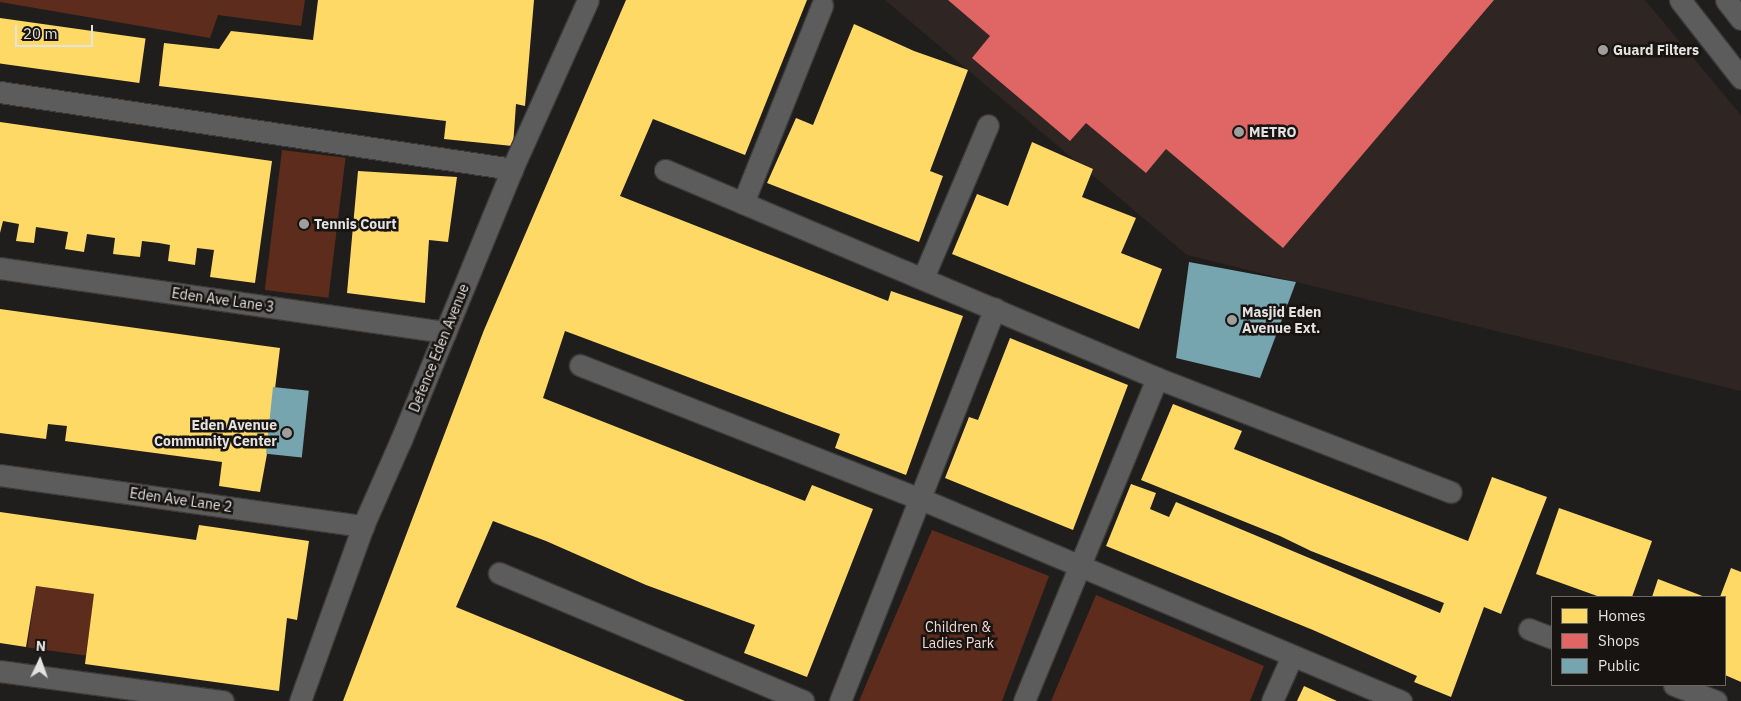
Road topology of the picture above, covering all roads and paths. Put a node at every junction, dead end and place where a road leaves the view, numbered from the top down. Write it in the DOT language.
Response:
graph roads {
  1 [pos="588,0"];
  2 [pos="1680,0"];
  3 [pos="1726,0"];
  4 [pos="822,5"];
  5 [pos="1741,19"];
  6 [pos="1741,78"];
  7 [pos="0,92"];
  8 [pos="988,125"];
  9 [pos="512,170"];
  10 [pos="665,170"];
  11 [pos="743,203"];
  12 [pos="0,268"];
  13 [pos="923,278"];
  14 [pos="995,308"];
  15 [pos="445,332"];
  16 [pos="580,365"];
  17 [pos="1157,378"];
  18 [pos="0,475"];
  19 [pos="1451,492"];
  20 [pos="921,499"];
  21 [pos="363,526"];
  22 [pos="1079,565"];
  23 [pos="500,574"];
  24 [pos="1529,629"];
  25 [pos="1551,638"];
  26 [pos="1292,656"];
  27 [pos="0,671"];
  28 [pos="1677,686"];
  29 [pos="223,701"];
  30 [pos="300,701"];
  31 [pos="803,701"];
  32 [pos="840,701"];
  33 [pos="1024,701"];
  34 [pos="1272,701"];
  35 [pos="1401,701"];
  36 [pos="1716,701"];
  1 -- 9 [label="street, Defence Eden Avenue"];
  2 -- 6 [label="street"];
  3 -- 5 [label="street"];
  4 -- 11 [label="street"];
  7 -- 9 [label="street"];
  8 -- 13 [label="street"];
  9 -- 15 [label="street, Defence Eden Avenue"];
  10 -- 11 [label="street"];
  11 -- 13 [label="street"];
  12 -- 15 [label="street, Eden Ave Lane 3"];
  13 -- 14 [label="street"];
  14 -- 17 [label="street"];
  14 -- 20 [label="street"];
  15 -- 21 [label="street, Defence Eden Avenue"];
  16 -- 20 [label="street"];
  17 -- 19 [label="street"];
  17 -- 22 [label="street"];
  18 -- 21 [label="street, Eden Ave Lane 2"];
  20 -- 22 [label="street"];
  20 -- 32 [label="street"];
  21 -- 30 [label="street, Defence Eden Avenue"];
  22 -- 26 [label="street"];
  22 -- 33 [label="street"];
  23 -- 31 [label="street"];
  24 -- 25 [label="street"];
  26 -- 34 [label="street"];
  26 -- 35 [label="street"];
  27 -- 29 [label="street"];
  28 -- 36 [label="street"];
}
